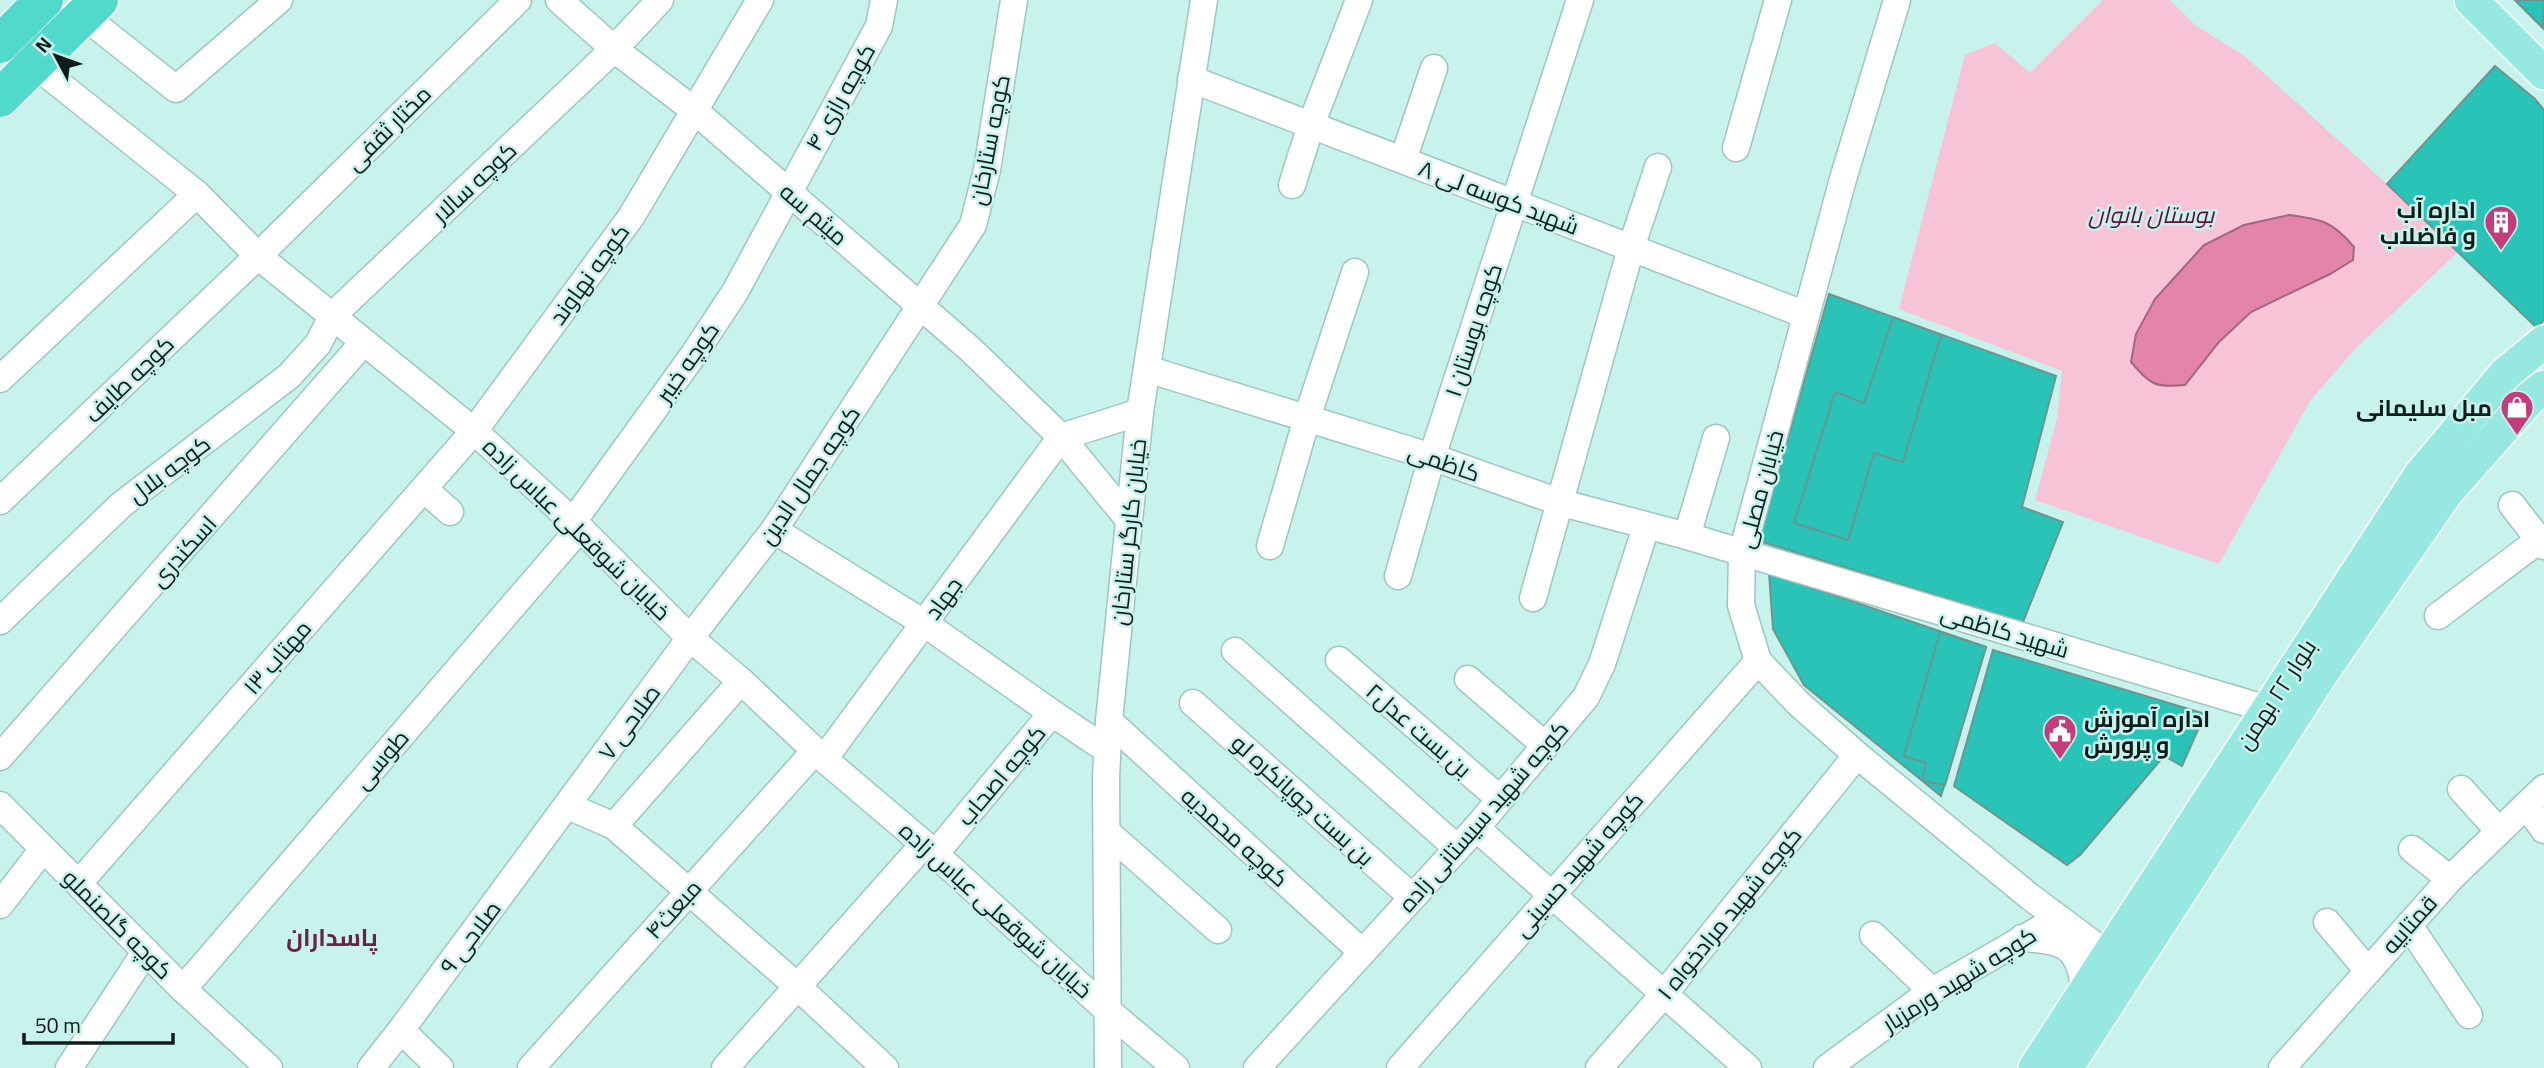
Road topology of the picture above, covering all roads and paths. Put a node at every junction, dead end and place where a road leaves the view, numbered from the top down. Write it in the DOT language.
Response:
graph roads {
  1 [pos="44,0"];
  2 [pos="279,0"];
  3 [pos="519,0"];
  4 [pos="559,0"];
  5 [pos="660,0"];
  6 [pos="760,0"];
  7 [pos="884,0"];
  8 [pos="1014,0"];
  9 [pos="1204,0"];
  10 [pos="1580,0"];
  11 [pos="1778,0"];
  12 [pos="1897,0"];
  13 [pos="2472,0"];
  14 [pos="91,8"];
  15 [pos="1356,9"];
  16 [pos="0,44"];
  17 [pos="614,49"];
  18 [pos="34,64"];
  19 [pos="1434,68"];
  20 [pos="2544,73"];
  21 [pos="1191,79"];
  22 [pos="0,98"];
  23 [pos="695,111"];
  24 [pos="1311,125"];
  25 [pos="1736,148"];
  26 [pos="1403,160"];
  27 [pos="1658,167"];
  28 [pos="1292,185"];
  29 [pos="788,191"];
  30 [pos="197,194"];
  31 [pos="1514,203"];
  32 [pos="1631,248"];
  33 [pos="258,256"];
  34 [pos="1355,272"];
  35 [pos="919,306"];
  36 [pos="333,315"];
  37 [pos="1806,315"];
  38 [pos="2544,342"];
  39 [pos="363,343"];
  40 [pos="1147,369"];
  41 [pos="0,379"];
  42 [pos="2544,387"];
  43 [pos="1140,412"];
  44 [pos="1307,418"];
  45 [pos="474,431"];
  46 [pos="1061,437"];
  47 [pos="1716,438"];
  48 [pos="1432,457"];
  49 [pos="424,489"];
  50 [pos="0,501"];
  51 [pos="1562,503"];
  52 [pos="2512,505"];
  53 [pos="450,512"];
  54 [pos="1129,520"];
  55 [pos="576,525"];
  56 [pos="1646,527"];
  57 [pos="774,530"];
  58 [pos="1687,536"];
  59 [pos="2542,543"];
  60 [pos="1270,546"];
  61 [pos="1742,553"];
  62 [pos="1398,576"];
  63 [pos="1533,598"];
  64 [pos="2438,616"];
  65 [pos="0,621"];
  66 [pos="924,623"];
  67 [pos="690,638"];
  68 [pos="1235,651"];
  69 [pos="1339,660"];
  70 [pos="1758,662"];
  71 [pos="1468,679"];
  72 [pos="741,681"];
  73 [pos="1193,703"];
  74 [pos="2267,709"];
  75 [pos="1052,713"];
  76 [pos="1109,721"];
  77 [pos="1546,746"];
  78 [pos="1107,750"];
  79 [pos="820,755"];
  80 [pos="1857,755"];
  81 [pos="0,757"];
  82 [pos="2461,789"];
  83 [pos="2535,796"];
  84 [pos="1500,799"];
  85 [pos="0,806"];
  86 [pos="568,806"];
  87 [pos="614,826"];
  88 [pos="1476,828"];
  89 [pos="2544,830"];
  90 [pos="2499,831"];
  91 [pos="1107,832"];
  92 [pos="1457,848"];
  93 [pos="43,849"];
  94 [pos="929,849"];
  95 [pos="2412,849"];
  96 [pos="2450,879"];
  97 [pos="79,883"];
  98 [pos="689,891"];
  99 [pos="1551,894"];
  100 [pos="1412,897"];
  101 [pos="0,905"];
  102 [pos="2059,918"];
  103 [pos="2327,922"];
  104 [pos="2409,925"];
  105 [pos="1218,930"];
  106 [pos="1873,935"];
  107 [pos="2022,937"];
  108 [pos="146,951"];
  109 [pos="1362,952"];
  110 [pos="2119,961"];
  111 [pos="2368,971"];
  112 [pos="797,986"];
  113 [pos="183,989"];
  114 [pos="1931,991"];
  115 [pos="2085,992"];
  116 [pos="1664,994"];
  117 [pos="1107,1010"];
  118 [pos="2469,1015"];
  119 [pos="401,1030"];
  120 [pos="243,1058"];
  121 [pos="69,1068"];
  122 [pos="269,1068"];
  123 [pos="371,1068"];
  124 [pos="440,1068"];
  125 [pos="531,1068"];
  126 [pos="725,1068"];
  127 [pos="884,1068"];
  128 [pos="1108,1068"];
  129 [pos="1176,1068"];
  130 [pos="1257,1068"];
  131 [pos="1400,1068"];
  132 [pos="1599,1068"];
  133 [pos="1748,1068"];
  134 [pos="1827,1068"];
  135 [pos="2035,1068"];
  136 [pos="2066,1068"];
  137 [pos="2282,1068"];
  1 -- 16 [label="highway"];
  2 -- 14 [label="street"];
  3 -- 33 [label="street, مختار ثقفی"];
  4 -- 17 [label="street, میثم سه"];
  5 -- 17 [label="street, کوچه سالار"];
  6 -- 23 [label="street, کوچه نهاوند"];
  7 -- 29 [label="street, کوچه رازی ۴"];
  8 -- 35 [label="street, کوچه ستارخان"];
  9 -- 21 [label="street, خیابان کارگر ستارخان"];
  10 -- 31 [label="street, کوچه بوستان ۱"];
  11 -- 25 [label="street"];
  12 -- 37 [label="street, خیابان مصلی"];
  13 -- 20 [label="main road"];
  14 -- 18 [label="highway"];
  15 -- 24 [label="street"];
  17 -- 23 [label="street, میثم سه"];
  17 -- 36 [label="street, کوچه سالار"];
  18 -- 22 [label="highway"];
  18 -- 30 [label="street, خیابان شوقعلی عباس زاده"];
  19 -- 26 [label="street"];
  21 -- 24 [label="street, شهید کوسه لی ۸"];
  21 -- 40 [label="street, خیابان کارگر ستارخان"];
  23 -- 29 [label="street, میثم سه"];
  23 -- 45 [label="street, کوچه نهاوند"];
  24 -- 26 [label="street, شهید کوسه لی ۸"];
  24 -- 28 [label="street"];
  26 -- 31 [label="street, شهید کوسه لی ۸"];
  27 -- 32 [label="street"];
  29 -- 35 [label="street, میثم سه"];
  29 -- 55 [label="street, کوچه خیبر"];
  30 -- 33 [label="street, خیابان شوقعلی عباس زاده"];
  30 -- 41 [label="street"];
  31 -- 32 [label="street, شهید کوسه لی ۸"];
  31 -- 48 [label="street, کوچه بوستان ۱"];
  32 -- 37 [label="street, شهید کوسه لی ۸"];
  32 -- 51 [label="street"];
  33 -- 36 [label="street, خیابان شوقعلی عباس زاده"];
  33 -- 50 [label="street, کوچه طایف"];
  34 -- 44 [label="street"];
  35 -- 46 [label="street, میثم سه"];
  35 -- 57 [label="street, کوچه جمال الدین"];
  36 -- 39 [label="street, خیابان شوقعلی عباس زاده"];
  36 -- 65 [label="street, کوچه بلال"];
  37 -- 61 [label="street, خیابان مصلی"];
  38 -- 74 [label="main road, بلوار ۲۲ بهمن"];
  39 -- 45 [label="street, خیابان شوقعلی عباس زاده"];
  39 -- 81 [label="street, اسکندری"];
  40 -- 43 [label="street, خیابان کارگر ستارخان"];
  40 -- 44 [label="street, کاظمی"];
  42 -- 110 [label="main road, بلوار ۲۲ بهمن"];
  43 -- 46 [label="street"];
  43 -- 54 [label="street, خیابان کارگر ستارخان"];
  44 -- 48 [label="street, کاظمی"];
  44 -- 60 [label="street"];
  45 -- 49 [label="street, مهتاب ۱۳"];
  45 -- 55 [label="street, خیابان شوقعلی عباس زاده"];
  46 -- 54 [label="street, میثم سه"];
  46 -- 66 [label="street, جهاد"];
  47 -- 58 [label="street"];
  48 -- 51 [label="street, کاظمی"];
  48 -- 62 [label="street, کوچه بوستان ۱"];
  49 -- 53 [label="street"];
  49 -- 97 [label="street, مهتاب ۱۳"];
  51 -- 56 [label="street, کاظمی"];
  51 -- 63 [label="street"];
  52 -- 59 [label="street"];
  54 -- 76 [label="street, خیابان کارگر ستارخان"];
  55 -- 67 [label="street, خیابان شوقعلی عباس زاده"];
  55 -- 113 [label="street, طوسی"];
  56 -- 58 [label="street, کاظمی"];
  56 -- 77 [label="street, کوچه شهید سیستانی زاده"];
  57 -- 66 [label="street"];
  57 -- 67 [label="street, کوچه جمال الدین"];
  58 -- 61 [label="street, کاظمی"];
  59 -- 64 [label="street"];
  61 -- 70 [label="street, خیابان مصلی"];
  61 -- 74 [label="street, شهید کاظمی"];
  66 -- 75 [label="street"];
  66 -- 79 [label="street, جهاد"];
  67 -- 72 [label="street, خیابان شوقعلی عباس زاده"];
  67 -- 86 [label="street, صلاحی ۷"];
  68 -- 92 [label="street"];
  69 -- 84 [label="street, بن بست عدل۲"];
  70 -- 80 [label="street, خیابان مصلی"];
  70 -- 99 [label="street, کوچه شهید حسینی"];
  71 -- 77 [label="street"];
  72 -- 79 [label="street, خیابان شوقعلی عباس زاده"];
  72 -- 87 [label="street"];
  73 -- 100 [label="street, بن بست چوپانکره لو"];
  74 -- 110 [label="main road, بلوار ۲۲ بهمن"];
  75 -- 78 [label="street, کوچه اصحاب"];
  75 -- 94 [label="street, کوچه اصحاب"];
  76 -- 78 [label="street, خیابان کارگر ستارخان"];
  76 -- 109 [label="street, کوچه محمدیه"];
  77 -- 84 [label="street, کوچه شهید سیستانی زاده"];
  78 -- 91 [label="street, خیابان کارگر ستارخان"];
  79 -- 94 [label="street, خیابان شوقعلی عباس زاده"];
  79 -- 98 [label="street, مبعث۴"];
  80 -- 102 [label="street, خیابان مصلی"];
  80 -- 116 [label="street, ۱ کوچه شهید مرادخواه"];
  82 -- 90 [label="street"];
  83 -- 89 [label="street"];
  83 -- 90 [label="street, قمتابیه"];
  84 -- 88 [label="street, کوچه شهید سیستانی زاده"];
  85 -- 93 [label="street, کوچه گلصنملو"];
  86 -- 87 [label="street"];
  86 -- 119 [label="street, صلاحی ۹"];
  87 -- 98 [label="street"];
  88 -- 92 [label="street, کوچه شهید سیستانی زاده"];
  88 -- 99 [label="street"];
  90 -- 96 [label="street, قمتابیه"];
  91 -- 105 [label="street"];
  91 -- 117 [label="street, خیابان کارگر ستارخان"];
  92 -- 100 [label="street, کوچه شهید سیستانی زاده"];
  93 -- 97 [label="street, کوچه گلصنملو"];
  93 -- 101 [label="street"];
  94 -- 112 [label="street, کوچه اصحاب"];
  94 -- 117 [label="street, خیابان شوقعلی عباس زاده"];
  95 -- 96 [label="street"];
  96 -- 104 [label="street, قمتابیه"];
  97 -- 108 [label="street, کوچه گلصنملو"];
  98 -- 112 [label="street"];
  98 -- 125 [label="street, مبعث۴"];
  99 -- 116 [label="street"];
  99 -- 131 [label="street, کوچه شهید حسینی"];
  100 -- 109 [label="street, کوچه شهید سیستانی زاده"];
  102 -- 107 [label="street, کوچه شهید ورمزیار"];
  102 -- 110 [label="street, خیابان مصلی"];
  103 -- 111 [label="street"];
  104 -- 111 [label="street, قمتابیه"];
  104 -- 118 [label="street"];
  106 -- 114 [label="street"];
  107 -- 114 [label="street, کوچه شهید ورمزیار"];
  107 -- 115 [label="street"];
  108 -- 113 [label="street, کوچه گلصنملو"];
  108 -- 121 [label="street"];
  109 -- 130 [label="street, کوچه شهید سیستانی زاده"];
  110 -- 115 [label="main road, بلوار ۲۲ بهمن"];
  110 -- 136 [label="main road, بلوار ۲۲ بهمن"];
  111 -- 137 [label="street, قمتابیه"];
  112 -- 126 [label="street, کوچه اصحاب"];
  112 -- 127 [label="street"];
  113 -- 120 [label="street, کوچه گلصنملو"];
  114 -- 134 [label="street, کوچه شهید ورمزیار"];
  115 -- 135 [label="main road, بلوار ۲۲ بهمن"];
  116 -- 132 [label="street, ۱ کوچه شهید مرادخواه"];
  116 -- 133 [label="street"];
  117 -- 128 [label="street, خیابان کارگر ستارخان"];
  117 -- 129 [label="street, خیابان شوقعلی عباس زاده"];
  119 -- 123 [label="street, صلاحی ۹"];
  119 -- 124 [label="street"];
  120 -- 122 [label="street, کوچه گلصنملو"];
}
